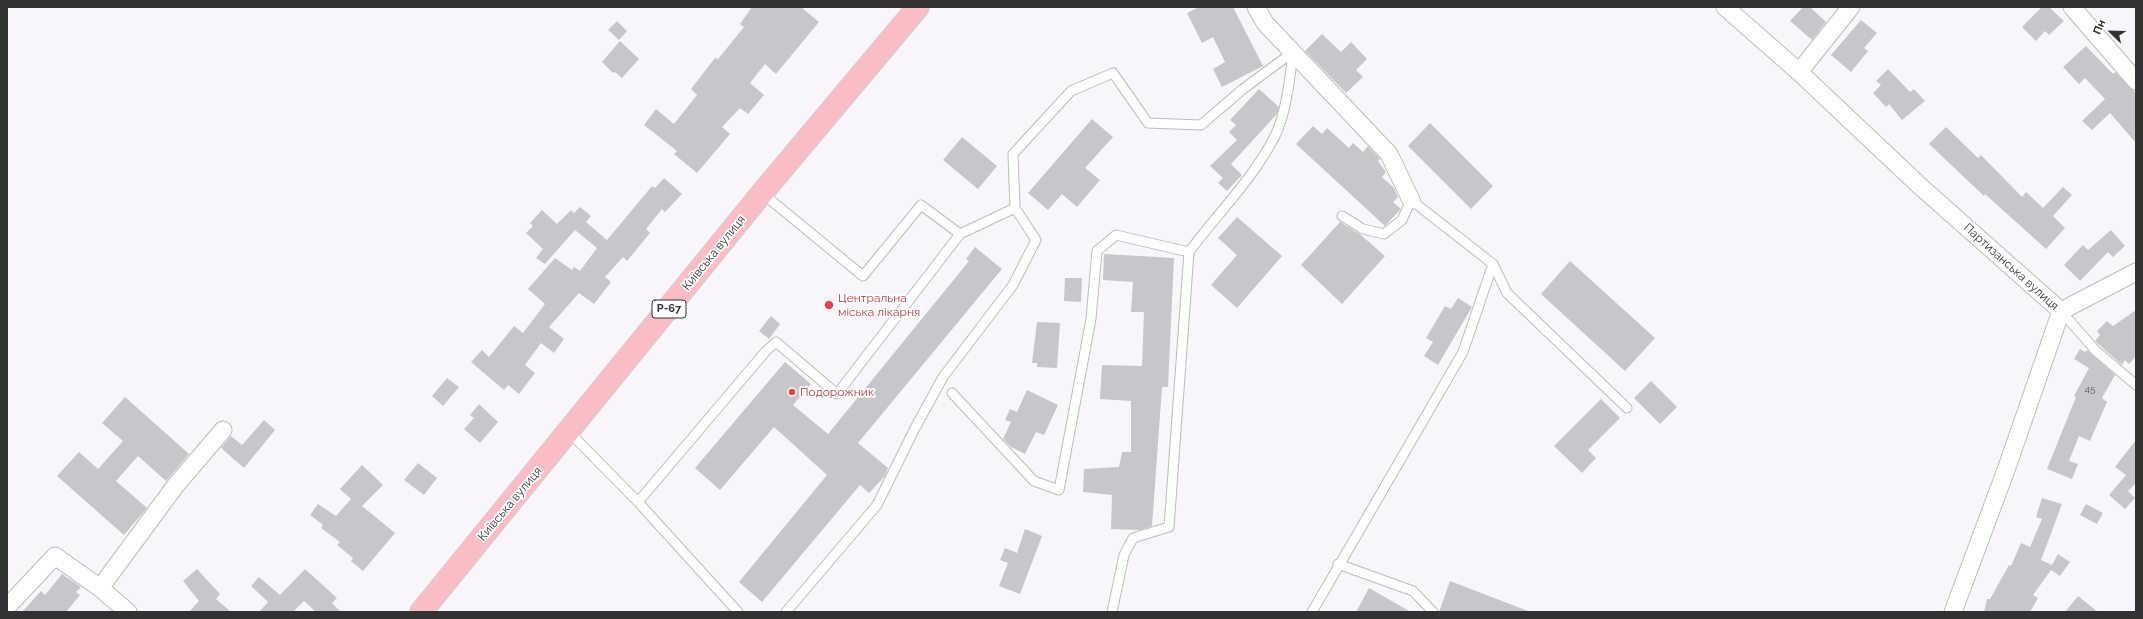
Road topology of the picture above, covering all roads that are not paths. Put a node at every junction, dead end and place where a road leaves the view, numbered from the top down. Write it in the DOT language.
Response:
graph roads {
  1 [pos="918,7"];
  2 [pos="1256,7"];
  3 [pos="1725,7"];
  4 [pos="1851,7"];
  5 [pos="2072,7"];
  6 [pos="1293,52"];
  7 [pos="1799,72"];
  8 [pos="2136,81"];
  9 [pos="762,193"];
  10 [pos="1411,200"];
  11 [pos="1015,208"];
  12 [pos="1342,216"];
  13 [pos="960,234"];
  14 [pos="1189,252"];
  15 [pos="1493,264"];
  16 [pos="2136,272"];
  17 [pos="2061,311"];
  18 [pos="2136,385"];
  19 [pos="952,393"];
  20 [pos="1627,408"];
  21 [pos="223,430"];
  22 [pos="569,432"];
  23 [pos="638,502"];
  24 [pos="1338,564"];
  25 [pos="100,588"];
  26 [pos="7,607"];
  27 [pos="128,612"];
  28 [pos="420,612"];
  29 [pos="738,612"];
  30 [pos="786,612"];
  31 [pos="1112,612"];
  32 [pos="1312,612"];
  33 [pos="1433,612"];
  34 [pos="1953,612"];
  1 -- 9 [label="main road, Київська вулиця / Р-67"];
  2 -- 6 [label="street"];
  3 -- 7 [label="street, Партизанська вулиця"];
  4 -- 7 [label="street"];
  5 -- 8 [label="street"];
  6 -- 10 [label="street"];
  6 -- 11 [label="lane"];
  6 -- 14 [label="lane"];
  7 -- 17 [label="street, Партизанська вулиця"];
  9 -- 13 [label="lane"];
  9 -- 22 [label="main road, Київська вулиця / Р-67"];
  10 -- 12 [label="lane"];
  10 -- 15 [label="lane"];
  11 -- 13 [label="lane"];
  11 -- 30 [label="lane"];
  13 -- 23 [label="lane"];
  14 -- 19 [label="lane"];
  14 -- 31 [label="lane"];
  15 -- 20 [label="lane"];
  15 -- 24 [label="lane"];
  16 -- 17 [label="street"];
  17 -- 18 [label="lane"];
  17 -- 34 [label="street, Партизанська вулиця"];
  21 -- 25 [label="street"];
  22 -- 23 [label="lane"];
  22 -- 28 [label="main road, Київська вулиця / Р-67"];
  23 -- 29 [label="lane"];
  24 -- 32 [label="lane"];
  24 -- 33 [label="lane"];
  25 -- 26 [label="street"];
  25 -- 27 [label="street"];
}
